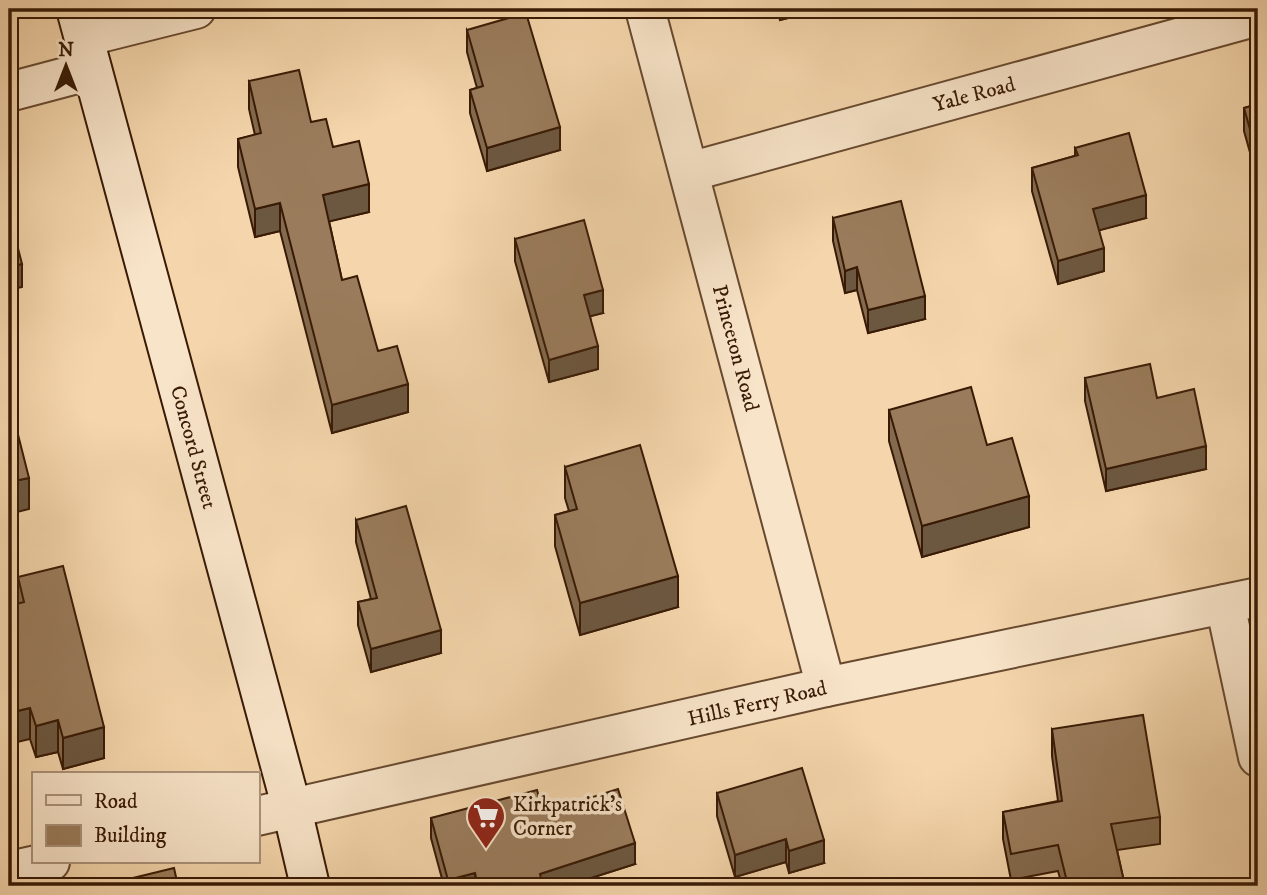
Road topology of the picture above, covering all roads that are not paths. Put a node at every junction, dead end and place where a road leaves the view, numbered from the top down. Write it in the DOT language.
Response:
graph roads {
  1 [pos="196,9"];
  2 [pos="645,9"];
  3 [pos="1258,16"];
  4 [pos="84,39"];
  5 [pos="9,92"];
  6 [pos="689,172"];
  7 [pos="1241,601"];
  8 [pos="826,687"];
  9 [pos="1258,757"];
  10 [pos="274,813"];
  11 [pos="41,864"];
  12 [pos="9,871"];
  13 [pos="310,886"];
  1 -- 4 [label="street"];
  2 -- 6 [label="street, Princeton Road"];
  3 -- 6 [label="street, Yale Road"];
  4 -- 5 [label="street"];
  4 -- 10 [label="street, Concord Street"];
  6 -- 8 [label="street, Princeton Road"];
  7 -- 8 [label="street, Hills Ferry Road"];
  7 -- 9 [label="street"];
  8 -- 10 [label="street, Hills Ferry Road"];
  10 -- 13 [label="street, Concord Street"];
  11 -- 12 [label="street"];
}
